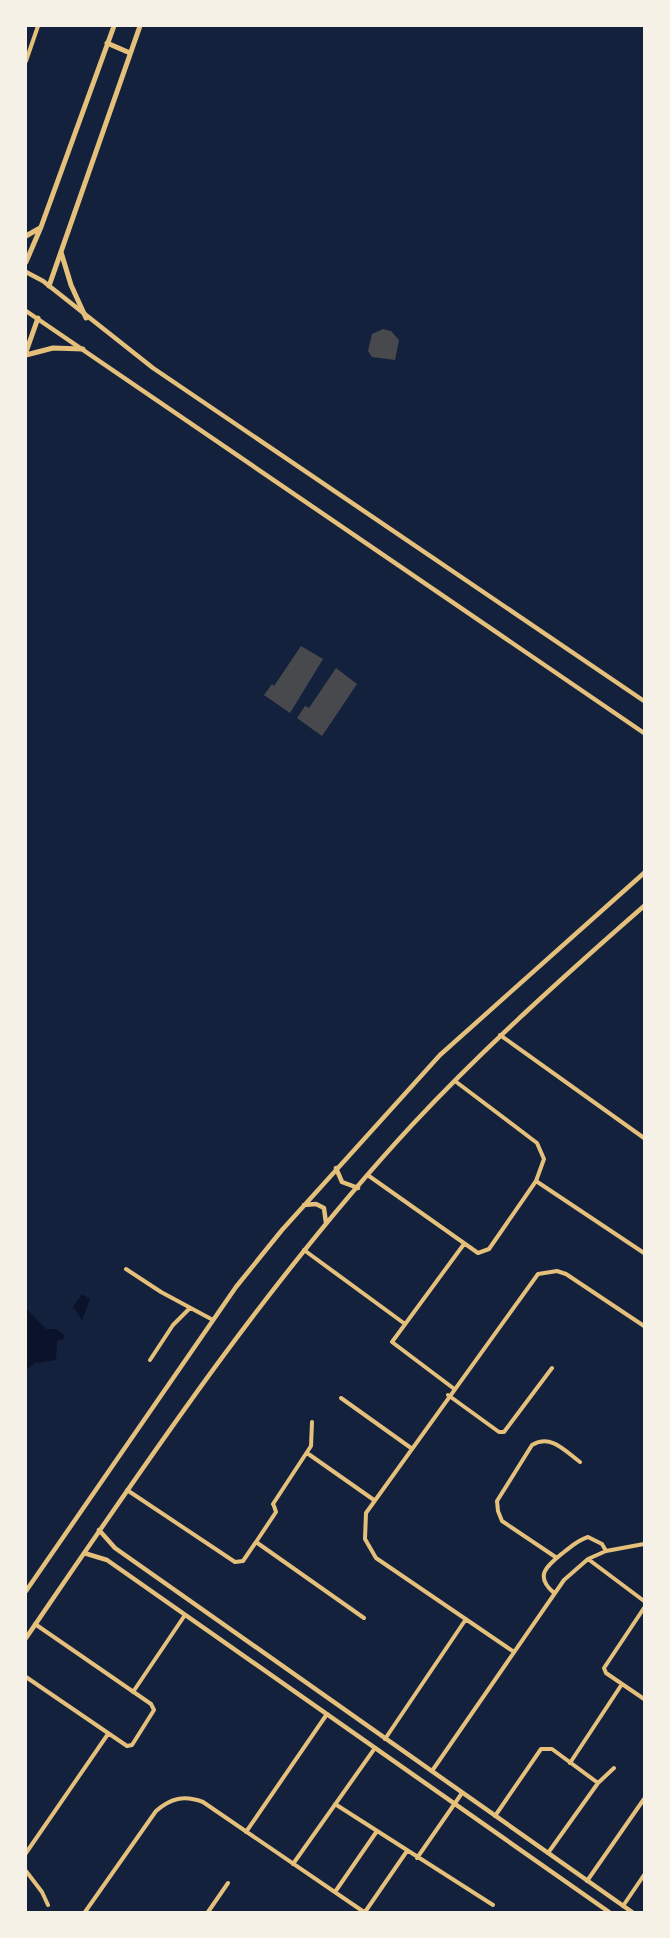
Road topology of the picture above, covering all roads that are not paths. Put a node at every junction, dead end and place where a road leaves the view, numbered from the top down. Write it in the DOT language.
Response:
graph roads {
  1 [pos="38,26"];
  2 [pos="114,26"];
  3 [pos="140,26"];
  4 [pos="107,43"];
  5 [pos="130,53"];
  6 [pos="26,61"];
  7 [pos="41,227"];
  8 [pos="26,236"];
  9 [pos="61,250"];
  10 [pos="26,262"];
  11 [pos="26,272"];
  12 [pos="49,286"];
  13 [pos="26,311"];
  14 [pos="38,318"];
  15 [pos="86,318"];
  16 [pos="83,349"];
  17 [pos="26,354"];
  18 [pos="645,701"];
  19 [pos="644,731"];
  20 [pos="645,873"];
  21 [pos="645,906"];
  22 [pos="500,1035"];
  23 [pos="455,1080"];
  24 [pos="645,1138"];
  25 [pos="336,1168"];
  26 [pos="369,1176"];
  27 [pos="536,1180"];
  28 [pos="358,1188"];
  29 [pos="304,1205"];
  30 [pos="326,1225"];
  31 [pos="464,1244"];
  32 [pos="304,1250"];
  33 [pos="645,1253"];
  34 [pos="126,1269"];
  35 [pos="190,1308"];
  36 [pos="213,1320"];
  37 [pos="405,1324"];
  38 [pos="645,1326"];
  39 [pos="150,1360"];
  40 [pos="552,1368"];
  41 [pos="453,1389"];
  42 [pos="448,1395"];
  43 [pos="341,1398"];
  44 [pos="312,1422"];
  45 [pos="411,1448"];
  46 [pos="307,1453"];
  47 [pos="580,1462"];
  48 [pos="127,1490"];
  49 [pos="374,1500"];
  50 [pos="99,1530"];
  51 [pos="256,1542"];
  52 [pos="645,1544"];
  53 [pos="606,1551"];
  54 [pos="84,1553"];
  55 [pos="557,1557"];
  56 [pos="588,1559"];
  57 [pos="26,1591"];
  58 [pos="554,1593"];
  59 [pos="645,1601"];
  60 [pos="645,1608"];
  61 [pos="185,1615"];
  62 [pos="364,1618"];
  63 [pos="466,1619"];
  64 [pos="35,1624"];
  65 [pos="26,1638"];
  66 [pos="514,1652"];
  67 [pos="26,1677"];
  68 [pos="622,1684"];
  69 [pos="133,1692"];
  70 [pos="645,1699"];
  71 [pos="327,1714"];
  72 [pos="374,1731"];
  73 [pos="108,1734"];
  74 [pos="386,1740"];
  75 [pos="367,1743"];
  76 [pos="377,1749"];
  77 [pos="570,1763"];
  78 [pos="614,1768"];
  79 [pos="432,1772"];
  80 [pos="598,1783"];
  81 [pos="462,1793"];
  82 [pos="645,1799"];
  83 [pos="335,1804"];
  84 [pos="455,1804"];
  85 [pos="494,1816"];
  86 [pos="377,1831"];
  87 [pos="246,1832"];
  88 [pos="407,1851"];
  89 [pos="26,1853"];
  90 [pos="548,1854"];
  91 [pos="417,1858"];
  92 [pos="293,1864"];
  93 [pos="26,1871"];
  94 [pos="645,1875"];
  95 [pos="587,1881"];
  96 [pos="228,1883"];
  97 [pos="335,1893"];
  98 [pos="48,1905"];
  99 [pos="493,1905"];
  100 [pos="623,1906"];
  101 [pos="88,1911"];
  102 [pos="208,1912"];
  103 [pos="364,1912"];
  104 [pos="609,1912"];
  105 [pos="632,1912"];
  1 -- 6 [label="street"];
  2 -- 4 [label="main road"];
  3 -- 5 [label="main road"];
  4 -- 5 [label="main road"];
  4 -- 7 [label="main road"];
  5 -- 9 [label="main road"];
  7 -- 8 [label="main road"];
  7 -- 10 [label="main road"];
  9 -- 12 [label="main road"];
  9 -- 15 [label="main road"];
  11 -- 12 [label="street"];
  12 -- 15 [label="street"];
  13 -- 14 [label="street"];
  14 -- 16 [label="street"];
  14 -- 17 [label="main road"];
  15 -- 18 [label="street"];
  16 -- 17 [label="main road"];
  16 -- 19 [label="street"];
  20 -- 25 [label="street"];
  21 -- 22 [label="street"];
  22 -- 23 [label="street"];
  22 -- 24 [label="street"];
  23 -- 26 [label="street"];
  23 -- 27 [label="street"];
  25 -- 28 [label="street"];
  25 -- 29 [label="street"];
  26 -- 28 [label="street"];
  26 -- 31 [label="street"];
  27 -- 31 [label="street"];
  27 -- 33 [label="street"];
  28 -- 30 [label="street"];
  29 -- 30 [label="street"];
  29 -- 36 [label="street"];
  30 -- 32 [label="street"];
  31 -- 37 [label="street"];
  32 -- 37 [label="street"];
  32 -- 48 [label="street"];
  34 -- 35 [label="street"];
  35 -- 36 [label="street"];
  35 -- 39 [label="street"];
  36 -- 57 [label="street"];
  37 -- 41 [label="street"];
  38 -- 41 [label="street"];
  40 -- 42 [label="street"];
  41 -- 42 [label="street"];
  42 -- 45 [label="street"];
  43 -- 45 [label="street"];
  44 -- 46 [label="street"];
  45 -- 49 [label="street"];
  46 -- 49 [label="street"];
  46 -- 51 [label="street"];
  47 -- 55 [label="street"];
  48 -- 50 [label="street"];
  48 -- 51 [label="street"];
  49 -- 63 [label="street"];
  50 -- 54 [label="street"];
  50 -- 72 [label="street"];
  51 -- 62 [label="street"];
  52 -- 53 [label="street"];
  53 -- 55 [label="street"];
  53 -- 56 [label="street"];
  54 -- 61 [label="street"];
  54 -- 64 [label="street"];
  55 -- 58 [label="street"];
  56 -- 58 [label="street"];
  56 -- 59 [label="street"];
  58 -- 66 [label="street"];
  60 -- 68 [label="street"];
  61 -- 69 [label="street"];
  61 -- 71 [label="street"];
  63 -- 66 [label="street"];
  63 -- 74 [label="street"];
  64 -- 65 [label="street"];
  64 -- 69 [label="street"];
  66 -- 79 [label="street"];
  67 -- 73 [label="street"];
  68 -- 70 [label="street"];
  68 -- 77 [label="street"];
  69 -- 73 [label="street"];
  71 -- 75 [label="street"];
  71 -- 87 [label="street"];
  72 -- 74 [label="street"];
  72 -- 75 [label="street"];
  73 -- 89 [label="street"];
  74 -- 76 [label="street"];
  74 -- 79 [label="street"];
  75 -- 76 [label="street"];
  76 -- 83 [label="street"];
  76 -- 84 [label="street"];
  77 -- 80 [label="street"];
  77 -- 85 [label="street"];
  78 -- 80 [label="street"];
  79 -- 81 [label="street"];
  80 -- 90 [label="street"];
  81 -- 84 [label="street"];
  81 -- 85 [label="street"];
  82 -- 95 [label="street"];
  83 -- 86 [label="street"];
  83 -- 92 [label="street"];
  84 -- 91 [label="street"];
  84 -- 104 [label="street"];
  85 -- 90 [label="street"];
  86 -- 88 [label="street"];
  86 -- 97 [label="street"];
  87 -- 92 [label="street"];
  87 -- 101 [label="street"];
  88 -- 91 [label="street"];
  88 -- 103 [label="street"];
  90 -- 95 [label="street"];
  91 -- 99 [label="street"];
  92 -- 97 [label="street"];
  93 -- 98 [label="street"];
  94 -- 100 [label="street"];
  95 -- 100 [label="street"];
  96 -- 102 [label="street"];
  97 -- 103 [label="street"];
  100 -- 105 [label="street"];
}
